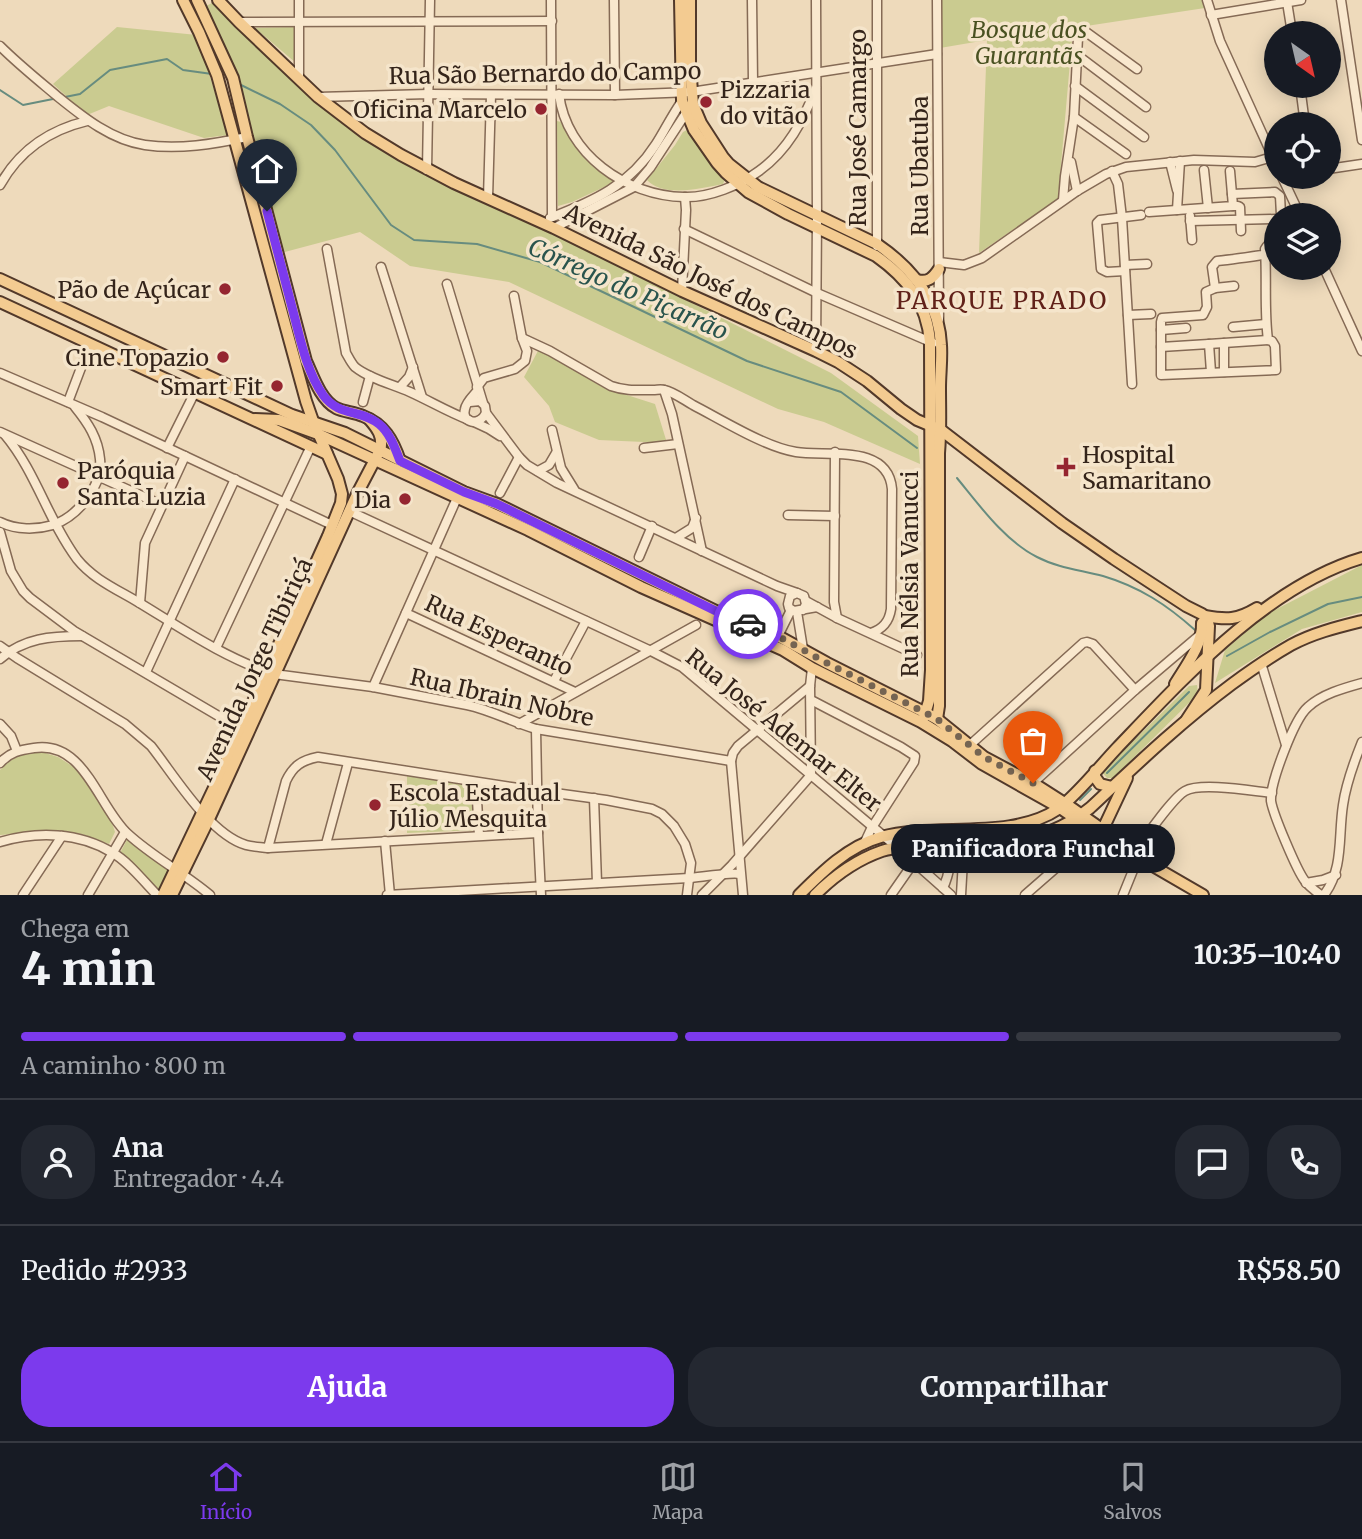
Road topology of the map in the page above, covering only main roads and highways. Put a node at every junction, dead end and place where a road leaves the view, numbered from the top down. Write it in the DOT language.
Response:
graph roads {
  1 [pos="218,0"];
  2 [pos="680,0"];
  3 [pos="690,0"];
  4 [pos="184,2"];
  5 [pos="203,2"];
  6 [pos="684,95"];
  7 [pos="742,181"];
  8 [pos="876,250"];
  9 [pos="939,266"];
  10 [pos="0,279"];
  11 [pos="917,279"];
  12 [pos="0,302"];
  13 [pos="93,323"];
  14 [pos="87,343"];
  15 [pos="935,344"];
  16 [pos="221,381"];
  17 [pos="322,393"];
  18 [pos="212,399"];
  19 [pos="306,400"];
  20 [pos="292,415"];
  21 [pos="255,419"];
  22 [pos="369,419"];
  23 [pos="313,421"];
  24 [pos="929,425"];
  25 [pos="941,430"];
  26 [pos="324,437"];
  27 [pos="954,441"];
  28 [pos="368,444"];
  29 [pos="380,450"];
  30 [pos="939,453"];
  31 [pos="327,454"];
  32 [pos="374,461"];
  33 [pos="400,461"];
  34 [pos="338,479"];
  35 [pos="358,492"];
  36 [pos="1359,558"];
  37 [pos="1284,594"];
  38 [pos="1186,606"];
  39 [pos="1205,616"];
  40 [pos="1362,621"];
  41 [pos="778,636"];
  42 [pos="783,650"];
  43 [pos="1207,658"];
  44 [pos="820,668"];
  45 [pos="270,673"];
  46 [pos="1181,679"];
  47 [pos="1206,690"];
  48 [pos="930,692"];
  49 [pos="914,707"];
  50 [pos="924,717"];
  51 [pos="937,719"];
  52 [pos="1187,719"];
  53 [pos="1137,762"];
  54 [pos="1095,771"];
  55 [pos="1112,787"];
  56 [pos="1062,805"];
  57 [pos="1079,817"];
  58 [pos="1059,828"];
  59 [pos="962,829"];
  60 [pos="1099,831"];
  61 [pos="951,843"];
  62 [pos="1067,860"];
  63 [pos="179,871"];
  64 [pos="839,873"];
  65 [pos="163,895"];
  66 [pos="172,895"];
  67 [pos="799,895"];
  68 [pos="815,895"];
  69 [pos="825,895"];
  70 [pos="1203,895"];
  1 -- 24 [label="main road, Avenida São José dos Campos"];
  2 -- 6 [label="main road"];
  3 -- 6 [label="main road"];
  4 -- 5 [label="main road"];
  4 -- 19 [label="main road"];
  5 -- 17 [label="main road"];
  6 -- 7 [label="main road"];
  6 -- 7 [label="main road"];
  7 -- 8 [label="main road"];
  8 -- 11 [label="main road"];
  8 -- 15 [label="main road"];
  9 -- 11 [label="main road"];
  10 -- 13 [label="main road"];
  11 -- 15 [label="main road"];
  12 -- 14 [label="main road"];
  13 -- 14 [label="main road"];
  13 -- 16 [label="main road"];
  14 -- 18 [label="main road"];
  15 -- 24 [label="main road, Rua Nélsia Vanucci"];
  15 -- 25 [label="main road, Rua Nélsia Vanucci"];
  16 -- 18 [label="main road"];
  16 -- 20 [label="main road"];
  17 -- 19 [label="main road"];
  17 -- 22 [label="main road"];
  18 -- 21 [label="main road"];
  19 -- 20 [label="main road"];
  19 -- 23 [label="main road"];
  20 -- 23 [label="main road"];
  21 -- 26 [label="main road"];
  21 -- 31 [label="main road"];
  22 -- 29 [label="main road"];
  22 -- 33 [label="main road"];
  23 -- 26 [label="main road"];
  23 -- 28 [label="main road"];
  24 -- 25 [label="main road, Avenida São José dos Campos"];
  24 -- 48 [label="main road, Rua Nélsia Vanucci"];
  25 -- 27 [label="main road, Avenida São José dos Campos"];
  25 -- 30 [label="main road, Rua Nélsia Vanucci"];
  26 -- 28 [label="main road"];
  26 -- 31 [label="main road"];
  26 -- 32 [label="main road"];
  27 -- 30 [label="main road"];
  27 -- 38 [label="main road, Avenida São José dos Campos"];
  28 -- 29 [label="main road"];
  29 -- 32 [label="main road, Avenida Jorge Tibiriçá"];
  29 -- 33 [label="main road"];
  30 -- 51 [label="main road, Rua Nélsia Vanucci"];
  31 -- 34 [label="main road"];
  32 -- 35 [label="main road, Avenida Jorge Tibiriçá"];
  32 -- 42 [label="main road"];
  33 -- 41 [label="main road"];
  34 -- 35 [label="main road"];
  34 -- 45 [label="main road, Avenida Jorge Tibiriçá"];
  35 -- 45 [label="main road, Avenida Jorge Tibiriçá"];
  36 -- 37 [label="main road"];
  37 -- 39 [label="main road"];
  37 -- 43 [label="main road"];
  38 -- 39 [label="main road, Avenida São José dos Campos"];
  38 -- 46 [label="main road, Avenida São José dos Campos"];
  39 -- 43 [label="main road"];
  40 -- 52 [label="main road"];
  41 -- 42 [label="main road"];
  41 -- 44 [label="main road"];
  42 -- 44 [label="main road"];
  43 -- 46 [label="main road"];
  43 -- 47 [label="main road"];
  44 -- 49 [label="main road"];
  44 -- 50 [label="main road"];
  45 -- 63 [label="main road, Avenida Jorge Tibiriçá"];
  46 -- 47 [label="main road"];
  46 -- 54 [label="main road"];
  47 -- 52 [label="main road"];
  48 -- 49 [label="main road"];
  48 -- 50 [label="main road, Rua Nélsia Vanucci"];
  49 -- 50 [label="main road"];
  50 -- 51 [label="main road"];
  50 -- 56 [label="main road"];
  51 -- 56 [label="main road"];
  52 -- 53 [label="main road"];
  53 -- 55 [label="main road"];
  53 -- 60 [label="main road"];
  54 -- 55 [label="main road"];
  54 -- 56 [label="main road"];
  55 -- 57 [label="main road"];
  56 -- 57 [label="main road"];
  56 -- 59 [label="main road"];
  57 -- 58 [label="main road"];
  57 -- 60 [label="main road"];
  58 -- 61 [label="main road"];
  58 -- 62 [label="main road"];
  59 -- 61 [label="main road"];
  59 -- 67 [label="main road"];
  60 -- 70 [label="main road"];
  61 -- 64 [label="main road"];
  63 -- 65 [label="main road, Avenida Jorge Tibiriçá"];
  63 -- 66 [label="main road, Avenida Jorge Tibiriçá"];
  64 -- 68 [label="main road"];
  64 -- 69 [label="main road"];
}
